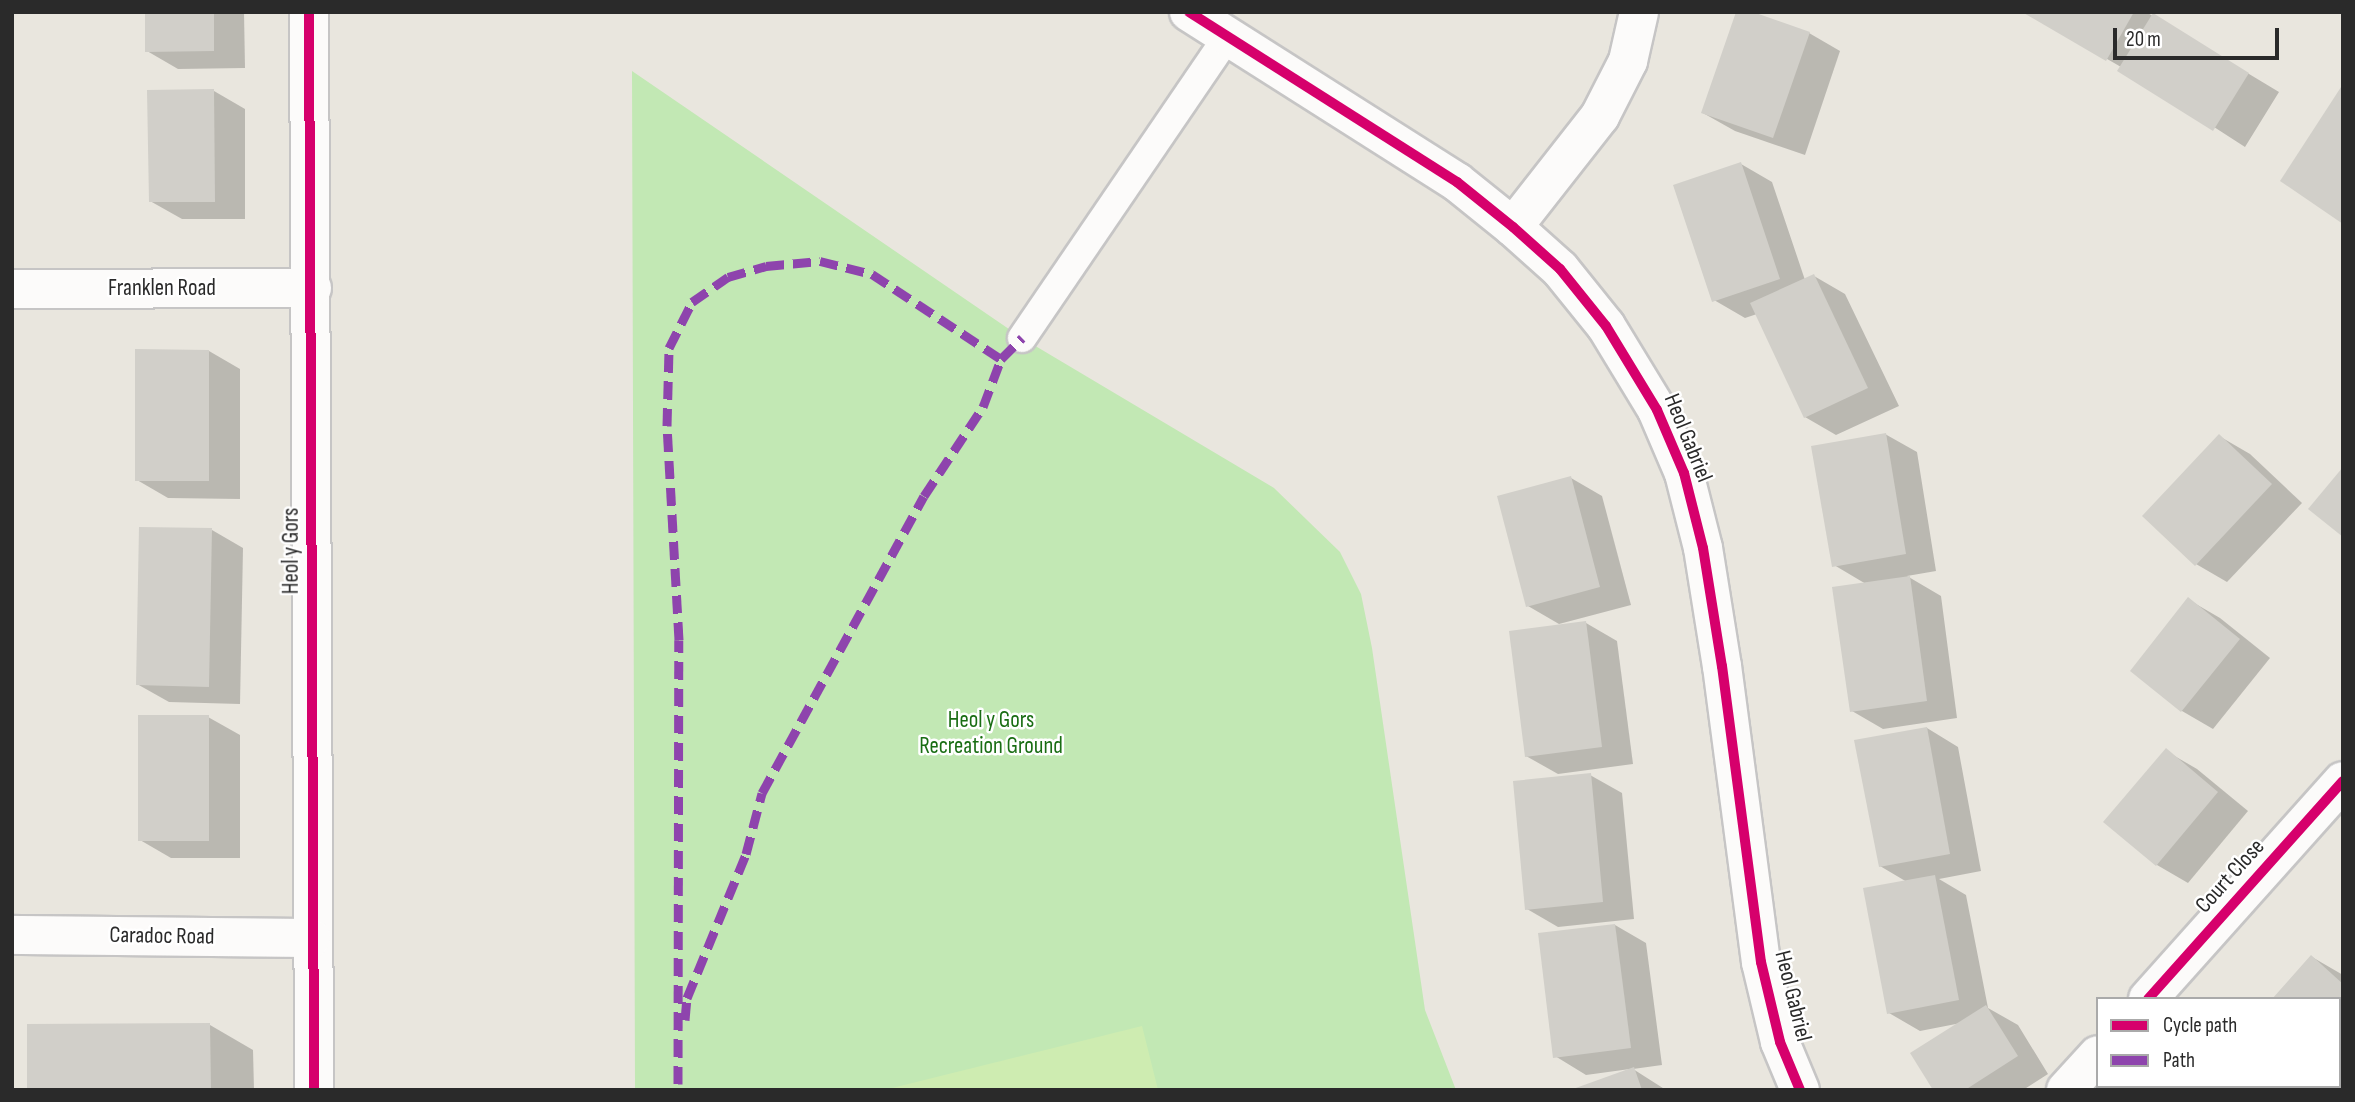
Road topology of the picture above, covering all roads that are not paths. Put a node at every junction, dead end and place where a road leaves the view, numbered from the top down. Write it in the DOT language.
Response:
graph roads {
  1 [pos="309,12"];
  2 [pos="1189,12"];
  3 [pos="1639,12"];
  4 [pos="1227,37"];
  5 [pos="1513,227"];
  6 [pos="312,288"];
  7 [pos="12,289"];
  8 [pos="1022,338"];
  9 [pos="2343,781"];
  10 [pos="12,934"];
  11 [pos="311,938"];
  12 [pos="2150,997"];
  13 [pos="2096,1057"];
  14 [pos="314,1090"];
  15 [pos="1800,1090"];
  16 [pos="2066,1090"];
  1 -- 6 [label="street, Heol y Gors"];
  2 -- 4 [label="street, Heol Gabriel"];
  3 -- 5 [label="street"];
  4 -- 5 [label="street, Heol Gabriel"];
  4 -- 8 [label="lane"];
  5 -- 15 [label="street, Heol Gabriel"];
  6 -- 7 [label="street, Franklen Road"];
  6 -- 11 [label="street, Heol y Gors"];
  9 -- 12 [label="street, Court Close"];
  10 -- 11 [label="street, Caradoc Road"];
  11 -- 14 [label="street, Heol y Gors"];
  13 -- 16 [label="street"];
}
